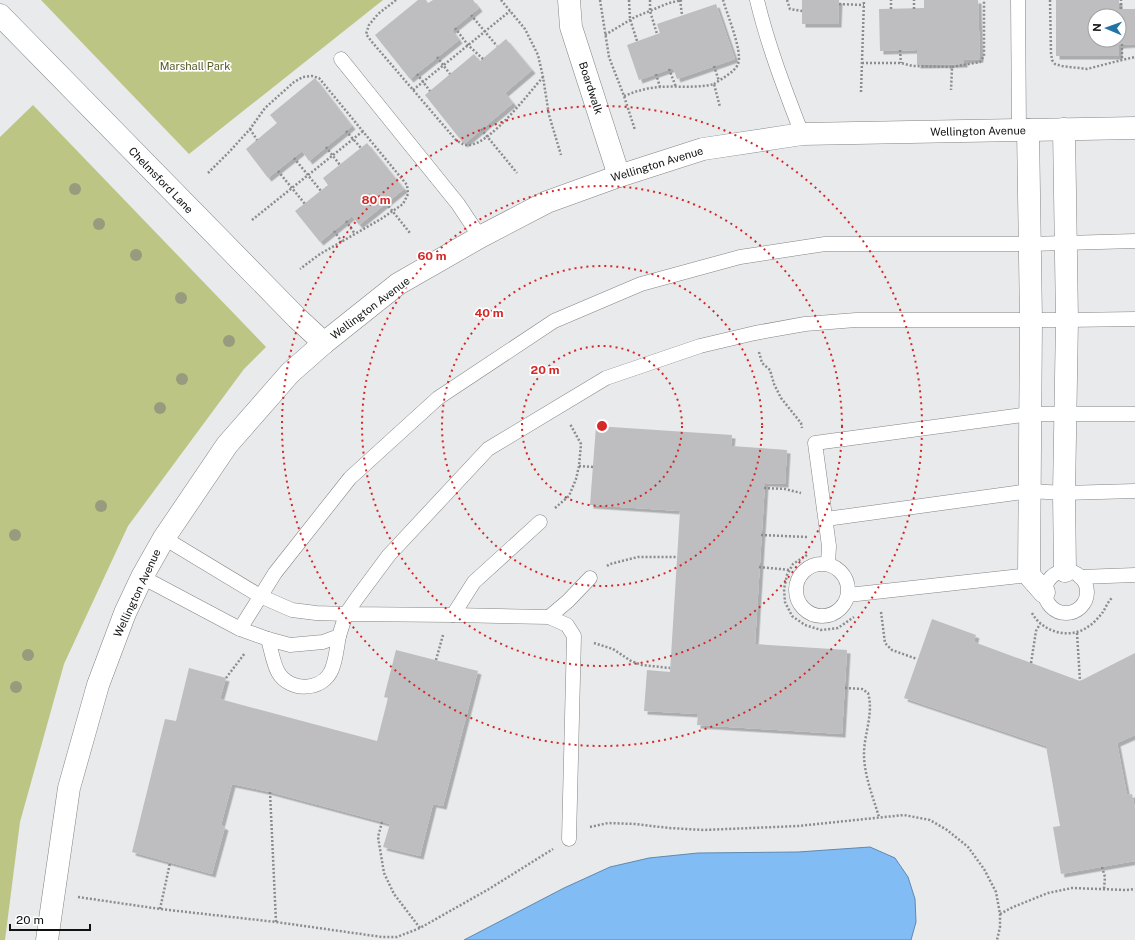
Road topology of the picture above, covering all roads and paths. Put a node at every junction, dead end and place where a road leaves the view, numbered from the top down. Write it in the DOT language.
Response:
graph roads {
  1 [pos="396,0"];
  2 [pos="501,0"];
  3 [pos="569,0"];
  4 [pos="600,0"];
  5 [pos="629,0"];
  6 [pos="650,0"];
  7 [pos="681,0"];
  8 [pos="722,0"];
  9 [pos="757,0"];
  10 [pos="787,0"];
  11 [pos="864,0"];
  12 [pos="891,0"];
  13 [pos="914,0"];
  14 [pos="984,0"];
  15 [pos="1018,0"];
  16 [pos="1050,0"];
  17 [pos="839,4"];
  18 [pos="864,4"];
  19 [pos="891,9"];
  20 [pos="914,9"];
  21 [pos="510,11"];
  22 [pos="650,11"];
  23 [pos="802,11"];
  24 [pos="0,15"];
  25 [pos="471,15"];
  26 [pos="682,15"];
  27 [pos="630,19"];
  28 [pos="455,28"];
  29 [pos="485,32"];
  30 [pos="657,34"];
  31 [pos="605,35"];
  32 [pos="637,41"];
  33 [pos="468,45"];
  34 [pos="497,46"];
  35 [pos="1122,48"];
  36 [pos="900,50"];
  37 [pos="437,57"];
  38 [pos="1135,57"];
  39 [pos="342,59"];
  40 [pos="483,59"];
  41 [pos="1122,60"];
  42 [pos="862,63"];
  43 [pos="901,63"];
  44 [pos="443,65"];
  45 [pos="714,66"];
  46 [pos="952,67"];
  47 [pos="669,69"];
  48 [pos="417,74"];
  49 [pos="450,74"];
  50 [pos="656,74"];
  51 [pos="543,77"];
  52 [pos="423,81"];
  53 [pos="719,81"];
  54 [pos="714,84"];
  55 [pos="660,87"];
  56 [pos="676,87"];
  57 [pos="412,90"];
  58 [pos="951,90"];
  59 [pos="430,91"];
  60 [pos="860,92"];
  61 [pos="624,96"];
  62 [pos="720,107"];
  63 [pos="1135,128"];
  64 [pos="250,129"];
  65 [pos="481,129"];
  66 [pos="1064,129"];
  67 [pos="634,130"];
  68 [pos="1024,130"];
  69 [pos="346,131"];
  70 [pos="363,131"];
  71 [pos="802,134"];
  72 [pos="487,137"];
  73 [pos="353,139"];
  74 [pos="257,140"];
  75 [pos="326,147"];
  76 [pos="361,148"];
  77 [pos="332,155"];
  78 [pos="561,155"];
  79 [pos="294,158"];
  80 [pos="340,165"];
  81 [pos="278,171"];
  82 [pos="517,173"];
  83 [pos="208,174"];
  84 [pos="308,175"];
  85 [pos="619,176"];
  86 [pos="292,188"];
  87 [pos="321,191"];
  88 [pos="386,203"];
  89 [pos="305,204"];
  90 [pos="392,211"];
  91 [pos="252,220"];
  92 [pos="346,221"];
  93 [pos="334,231"];
  94 [pos="410,233"];
  95 [pos="355,234"];
  96 [pos="480,237"];
  97 [pos="1135,241"];
  98 [pos="342,242"];
  99 [pos="1065,243"];
  100 [pos="1030,244"];
  101 [pos="300,269"];
  102 [pos="1135,319"];
  103 [pos="1031,320"];
  104 [pos="1067,320"];
  105 [pos="755,333"];
  106 [pos="324,344"];
  107 [pos="558,406"];
  108 [pos="1030,414"];
  109 [pos="1065,414"];
  110 [pos="1135,414"];
  111 [pos="803,434"];
  112 [pos="579,466"];
  113 [pos="593,467"];
  114 [pos="764,488"];
  115 [pos="1030,491"];
  116 [pos="1135,491"];
  117 [pos="1064,493"];
  118 [pos="804,494"];
  119 [pos="826,519"];
  120 [pos="540,522"];
  121 [pos="761,535"];
  122 [pos="808,537"];
  123 [pos="164,538"];
  124 [pos="809,553"];
  125 [pos="677,557"];
  126 [pos="828,564"];
  127 [pos="759,567"];
  128 [pos="790,570"];
  129 [pos="1073,574"];
  130 [pos="1029,575"];
  131 [pos="1135,575"];
  132 [pos="142,577"];
  133 [pos="590,578"];
  134 [pos="1044,592"];
  135 [pos="848,595"];
  136 [pos="1115,595"];
  137 [pos="260,596"];
  138 [pos="886,609"];
  139 [pos="1029,609"];
  140 [pos="881,610"];
  141 [pos="875,611"];
  142 [pos="346,614"];
  143 [pos="453,615"];
  144 [pos="856,616"];
  145 [pos="548,617"];
  146 [pos="1040,624"];
  147 [pos="240,629"];
  148 [pos="1077,633"];
  149 [pos="339,636"];
  150 [pos="574,636"];
  151 [pos="268,639"];
  152 [pos="250,647"];
  153 [pos="917,659"];
  154 [pos="1031,662"];
  155 [pos="670,668"];
  156 [pos="226,678"];
  157 [pos="1080,680"];
  158 [pos="845,688"];
  159 [pos="270,792"];
  160 [pos="879,817"];
  161 [pos="382,822"];
  162 [pos="569,839"];
  163 [pos="170,863"];
  164 [pos="1102,867"];
  165 [pos="1104,889"];
  166 [pos="1135,889"];
  167 [pos="53,893"];
  168 [pos="160,909"];
  169 [pos="1000,914"];
  170 [pos="276,922"];
  171 [pos="420,928"];
  172 [pos="47,940"];
  173 [pos="997,940"];
  1 -- 57 [label="path"];
  2 -- 21 [label="path"];
  3 -- 85 [label="street, Boardwalk"];
  4 -- 31 [label="path"];
  5 -- 27 [label="path"];
  6 -- 22 [label="path"];
  7 -- 22 [label="path"];
  7 -- 26 [label="path"];
  8 -- 53 [label="path"];
  9 -- 71 [label="lane"];
  10 -- 23 [label="path"];
  11 -- 18 [label="path"];
  12 -- 19 [label="path"];
  13 -- 20 [label="path"];
  14 -- 46 [label="path"];
  15 -- 68 [label="lane"];
  16 -- 41 [label="path"];
  17 -- 18 [label="path"];
  18 -- 42 [label="path"];
  21 -- 29 [label="path"];
  21 -- 51 [label="path"];
  22 -- 27 [label="path"];
  22 -- 30 [label="path"];
  24 -- 106 [label="street, Chelmsford Lane"];
  25 -- 29 [label="path"];
  27 -- 31 [label="path"];
  27 -- 32 [label="path"];
  28 -- 33 [label="path"];
  29 -- 33 [label="path"];
  29 -- 34 [label="path"];
  31 -- 61 [label="path"];
  33 -- 40 [label="path"];
  33 -- 44 [label="path"];
  35 -- 41 [label="path"];
  36 -- 43 [label="path"];
  37 -- 44 [label="path"];
  38 -- 41 [label="path"];
  39 -- 96 [label="lane"];
  42 -- 43 [label="path"];
  42 -- 60 [label="path"];
  43 -- 46 [label="path"];
  44 -- 49 [label="path"];
  44 -- 52 [label="path"];
  45 -- 53 [label="path"];
  46 -- 58 [label="path"];
  47 -- 56 [label="path"];
  48 -- 52 [label="path"];
  50 -- 55 [label="path"];
  51 -- 72 [label="path"];
  51 -- 78 [label="path"];
  52 -- 57 [label="path"];
  52 -- 59 [label="path"];
  53 -- 54 [label="path"];
  54 -- 56 [label="path"];
  54 -- 62 [label="path"];
  55 -- 56 [label="path"];
  55 -- 61 [label="path"];
  57 -- 72 [label="path"];
  61 -- 67 [label="path"];
  63 -- 66 [label="street, Wellington Avenue"];
  64 -- 70 [label="path"];
  64 -- 74 [label="path"];
  64 -- 83 [label="path"];
  65 -- 72 [label="path"];
  66 -- 68 [label="street, Wellington Avenue"];
  66 -- 99 [label="street"];
  68 -- 71 [label="street, Wellington Avenue"];
  68 -- 100 [label="street"];
  69 -- 73 [label="path"];
  70 -- 73 [label="path"];
  70 -- 90 [label="path"];
  71 -- 85 [label="street, Wellington Avenue"];
  72 -- 82 [label="path"];
  73 -- 76 [label="path"];
  73 -- 77 [label="path"];
  75 -- 77 [label="path"];
  77 -- 80 [label="path"];
  77 -- 84 [label="path"];
  79 -- 84 [label="path"];
  81 -- 86 [label="path"];
  84 -- 86 [label="path"];
  84 -- 87 [label="path"];
  85 -- 96 [label="street, Wellington Avenue"];
  86 -- 89 [label="path"];
  86 -- 91 [label="path"];
  88 -- 90 [label="path"];
  90 -- 94 [label="path"];
  90 -- 95 [label="path"];
  92 -- 95 [label="path"];
  93 -- 98 [label="path"];
  95 -- 98 [label="path"];
  96 -- 106 [label="street, Wellington Avenue"];
  97 -- 99 [label="lane"];
  98 -- 101 [label="path"];
  99 -- 100 [label="lane"];
  99 -- 104 [label="street"];
  100 -- 103 [label="street"];
  100 -- 137 [label="lane"];
  102 -- 104 [label="lane"];
  103 -- 104 [label="lane"];
  103 -- 105 [label="lane"];
  103 -- 108 [label="street"];
  104 -- 109 [label="street"];
  105 -- 107 [label="lane"];
  105 -- 111 [label="path"];
  106 -- 123 [label="street, Wellington Avenue"];
  107 -- 112 [label="path"];
  107 -- 142 [label="lane"];
  108 -- 109 [label="lane"];
  108 -- 115 [label="street"];
  108 -- 119 [label="lane"];
  109 -- 110 [label="lane"];
  109 -- 117 [label="street"];
  112 -- 113 [label="path"];
  112 -- 120 [label="path"];
  114 -- 118 [label="path"];
  115 -- 117 [label="lane"];
  115 -- 119 [label="lane"];
  115 -- 130 [label="street"];
  116 -- 117 [label="lane"];
  117 -- 129 [label="street"];
  119 -- 126 [label="lane"];
  120 -- 143 [label="lane"];
  121 -- 122 [label="path"];
  123 -- 132 [label="street, Wellington Avenue"];
  123 -- 137 [label="lane"];
  124 -- 128 [label="path"];
  125 -- 133 [label="path"];
  126 -- 135 [label="lane"];
  126 -- 135 [label="lane"];
  127 -- 128 [label="path"];
  128 -- 144 [label="path"];
  129 -- 131 [label="lane"];
  129 -- 134 [label="lane"];
  129 -- 134 [label="lane"];
  130 -- 134 [label="street"];
  130 -- 135 [label="lane"];
  132 -- 147 [label="lane"];
  132 -- 167 [label="street, Wellington Avenue"];
  133 -- 145 [label="lane"];
  136 -- 148 [label="path"];
  137 -- 142 [label="lane"];
  137 -- 147 [label="lane"];
  138 -- 140 [label="path"];
  139 -- 146 [label="path"];
  140 -- 141 [label="path"];
  140 -- 153 [label="path"];
  142 -- 143 [label="lane"];
  142 -- 149 [label="lane"];
  143 -- 145 [label="lane"];
  145 -- 150 [label="lane"];
  146 -- 148 [label="path"];
  146 -- 154 [label="path"];
  147 -- 151 [label="lane"];
  148 -- 157 [label="path"];
  149 -- 151 [label="lane"];
  149 -- 151 [label="lane"];
  150 -- 155 [label="path"];
  150 -- 162 [label="lane"];
  152 -- 156 [label="path"];
  158 -- 160 [label="path"];
  159 -- 170 [label="path"];
  160 -- 162 [label="path"];
  160 -- 169 [label="path"];
  161 -- 171 [label="path"];
  162 -- 171 [label="path"];
  163 -- 168 [label="path"];
  164 -- 165 [label="path"];
  165 -- 166 [label="path"];
  165 -- 169 [label="path"];
  167 -- 168 [label="path"];
  167 -- 172 [label="street, Wellington Avenue"];
  168 -- 170 [label="path"];
  169 -- 173 [label="path"];
  170 -- 171 [label="path"];
}
